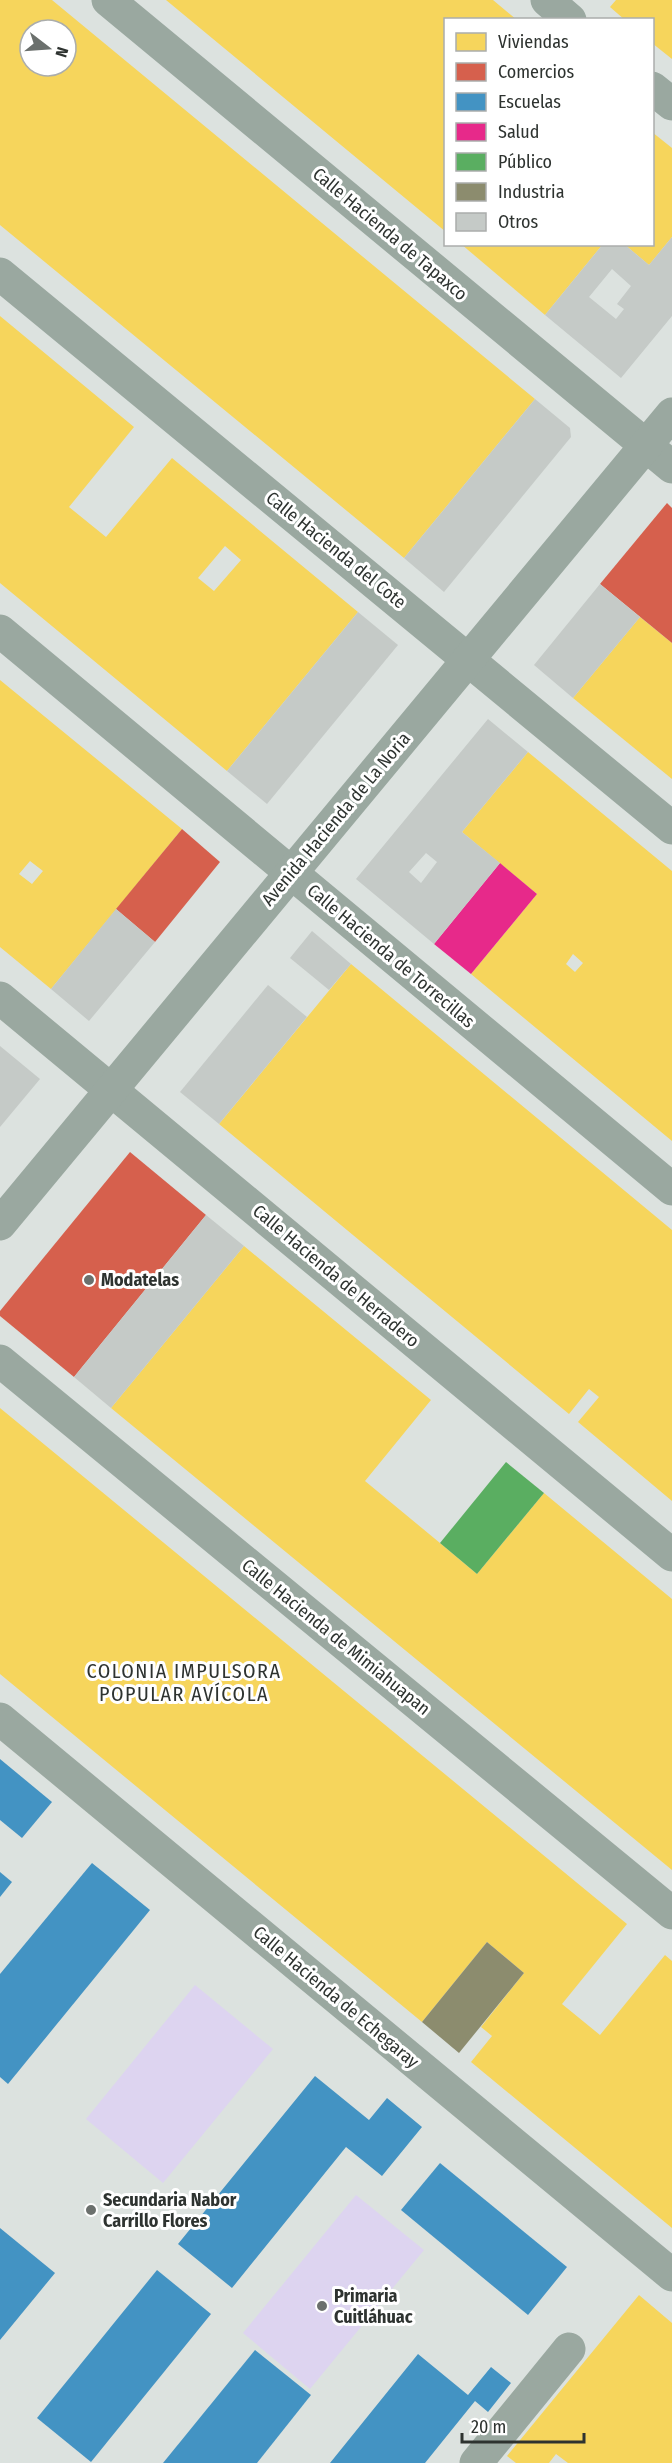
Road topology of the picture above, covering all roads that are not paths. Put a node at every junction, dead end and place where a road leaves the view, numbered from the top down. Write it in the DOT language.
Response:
graph roads {
  1 [pos="108,0"];
  2 [pos="547,0"];
  3 [pos="568,18"];
  4 [pos="654,90"];
  5 [pos="672,104"];
  6 [pos="0,274"];
  7 [pos="672,414"];
  8 [pos="646,446"];
  9 [pos="672,467"];
  10 [pos="0,631"];
  11 [pos="469,659"];
  12 [pos="672,828"];
  13 [pos="291,873"];
  14 [pos="0,998"];
  15 [pos="111,1090"];
  16 [pos="672,1189"];
  17 [pos="0,1224"];
  18 [pos="0,1361"];
  19 [pos="672,1555"];
  20 [pos="0,1719"];
  21 [pos="672,1913"];
  22 [pos="672,2275"];
  23 [pos="569,2349"];
  24 [pos="476,2463"];
  1 -- 8 [label="street, Calle Hacienda de Tapaxco"];
  2 -- 3 [label="street"];
  4 -- 5 [label="street"];
  6 -- 11 [label="street, Calle Hacienda del Cote"];
  7 -- 8 [label="street, Avenida Hacienda de La Noria"];
  8 -- 9 [label="street, Calle Hacienda de Tapaxco"];
  8 -- 11 [label="street, Avenida Hacienda de La Noria"];
  10 -- 13 [label="street, Calle Hacienda de Torrecillas"];
  11 -- 12 [label="street, Calle Hacienda del Cote"];
  11 -- 13 [label="street, Avenida Hacienda de La Noria"];
  13 -- 15 [label="street, Avenida Hacienda de La Noria"];
  13 -- 16 [label="street, Calle Hacienda de Torrecillas"];
  14 -- 15 [label="street, Calle Hacienda de Herradero"];
  15 -- 17 [label="street, Avenida Hacienda de La Noria"];
  15 -- 19 [label="street, Calle Hacienda de Herradero"];
  18 -- 21 [label="street, Calle Hacienda de Mimiahuapan"];
  20 -- 22 [label="street, Calle Hacienda de Echegaray"];
  23 -- 24 [label="street"];
}
